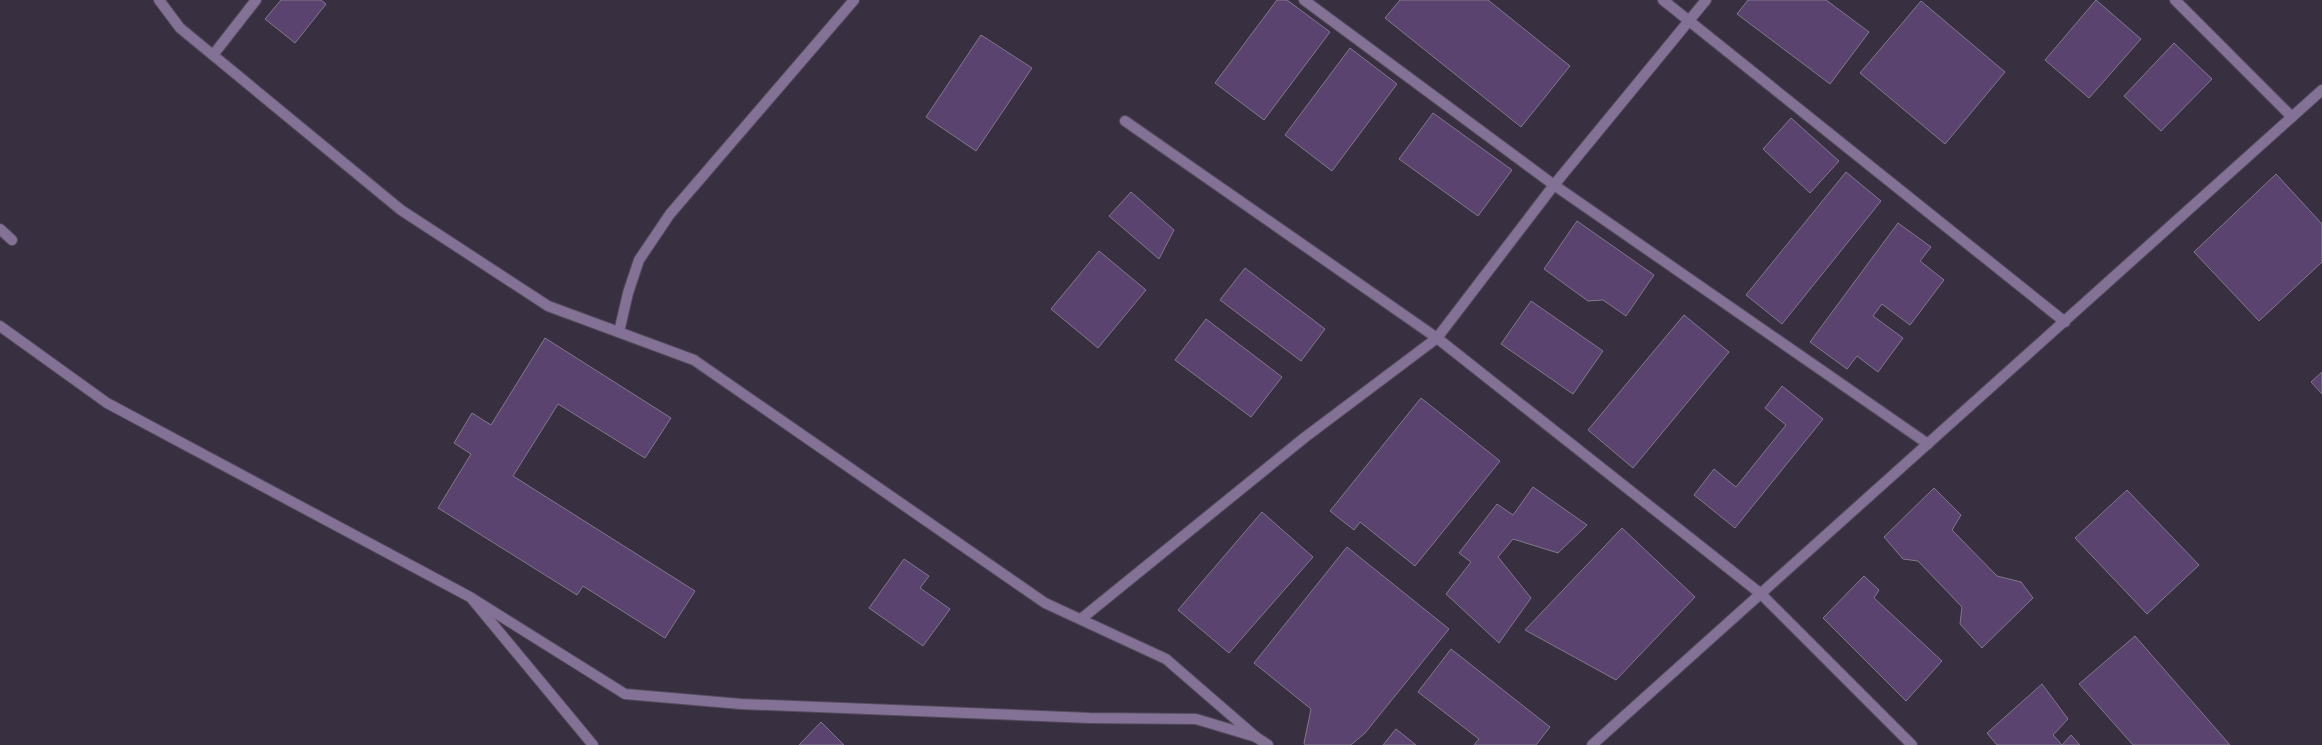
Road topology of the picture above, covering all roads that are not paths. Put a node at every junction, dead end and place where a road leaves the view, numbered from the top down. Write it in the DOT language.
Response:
graph roads {
  1 [pos="159,0"];
  2 [pos="256,0"];
  3 [pos="854,0"];
  4 [pos="1304,0"];
  5 [pos="1663,0"];
  6 [pos="1706,0"];
  7 [pos="2175,0"];
  8 [pos="1690,21"];
  9 [pos="213,55"];
  10 [pos="2322,90"];
  11 [pos="2292,117"];
  12 [pos="1125,121"];
  13 [pos="1554,185"];
  14 [pos="0,229"];
  15 [pos="12,240"];
  16 [pos="2065,322"];
  17 [pos="0,326"];
  18 [pos="619,332"];
  19 [pos="1437,338"];
  20 [pos="1928,444"];
  21 [pos="1761,594"];
  22 [pos="470,597"];
  23 [pos="1081,619"];
  24 [pos="1256,737"];
  25 [pos="592,745"];
  26 [pos="1268,745"];
  27 [pos="1592,745"];
  28 [pos="1912,745"];
  1 -- 9 [label="street"];
  2 -- 9 [label="street"];
  3 -- 18 [label="street"];
  4 -- 13 [label="street"];
  5 -- 8 [label="street"];
  6 -- 8 [label="street"];
  7 -- 11 [label="street"];
  8 -- 13 [label="street"];
  8 -- 16 [label="street"];
  9 -- 18 [label="street"];
  10 -- 11 [label="street"];
  11 -- 16 [label="street"];
  12 -- 19 [label="street"];
  13 -- 19 [label="street"];
  13 -- 20 [label="street"];
  14 -- 15 [label="street"];
  16 -- 20 [label="street"];
  17 -- 22 [label="street"];
  18 -- 23 [label="street"];
  19 -- 21 [label="street"];
  19 -- 23 [label="street"];
  20 -- 21 [label="street"];
  21 -- 27 [label="street"];
  21 -- 28 [label="street"];
  22 -- 24 [label="street"];
  22 -- 25 [label="street"];
  23 -- 24 [label="street"];
  24 -- 26 [label="street"];
}
